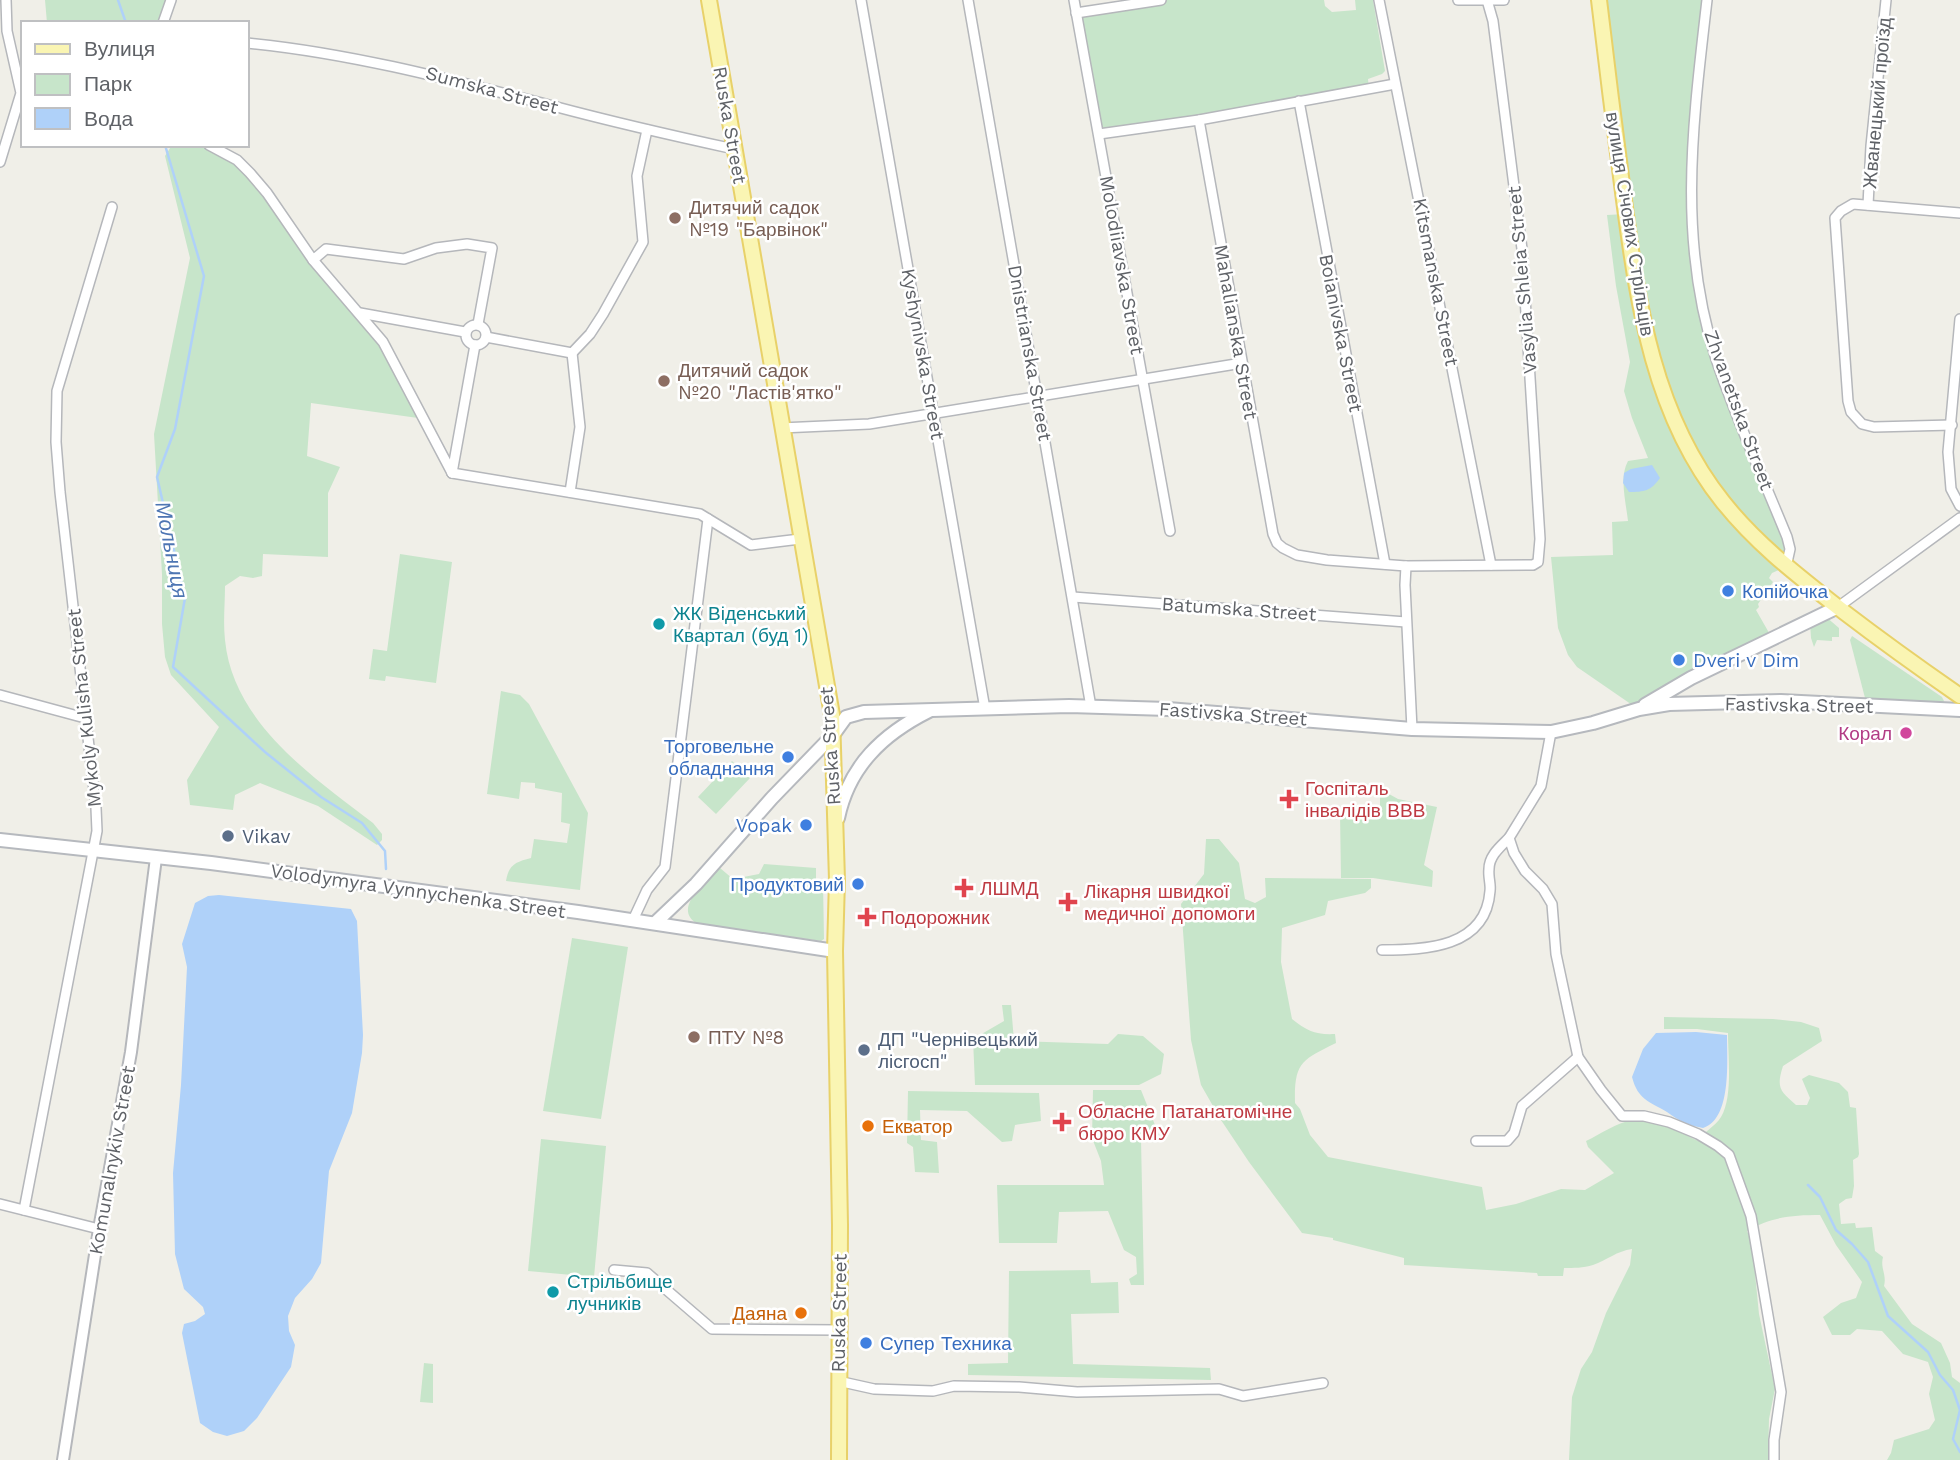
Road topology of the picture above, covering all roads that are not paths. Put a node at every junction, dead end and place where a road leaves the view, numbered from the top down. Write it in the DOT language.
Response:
graph roads {
  1 [pos="6,0"];
  2 [pos="171,0"];
  3 [pos="709,0"];
  4 [pos="862,0"];
  5 [pos="968,0"];
  6 [pos="1074,0"];
  7 [pos="1161,0"];
  8 [pos="1379,0"];
  9 [pos="1458,0"];
  10 [pos="1504,0"];
  11 [pos="1599,0"];
  12 [pos="1707,0"];
  13 [pos="1885,0"];
  14 [pos="1488,1"];
  15 [pos="1076,13"];
  16 [pos="164,21"];
  17 [pos="248,43"];
  18 [pos="1395,84"];
  19 [pos="1299,101"];
  20 [pos="1199,120"];
  21 [pos="647,130"];
  22 [pos="1099,134"];
  23 [pos="213,147"];
  24 [pos="734,149"];
  25 [pos="0,162"];
  26 [pos="1868,205"];
  27 [pos="111,207"];
  28 [pos="1960,213"];
  29 [pos="313,260"];
  30 [pos="360,313"];
  31 [pos="1960,318"];
  32 [pos="478,324"];
  33 [pos="465,332"];
  34 [pos="486,337"];
  35 [pos="475,345"];
  36 [pos="572,353"];
  37 [pos="1242,363"];
  38 [pos="1141,378"];
  39 [pos="1037,397"];
  40 [pos="934,414"];
  41 [pos="1952,425"];
  42 [pos="782,428"];
  43 [pos="452,473"];
  44 [pos="570,492"];
  45 [pos="1960,506"];
  46 [pos="1960,518"];
  47 [pos="708,519"];
  48 [pos="1170,531"];
  49 [pos="800,539"];
  50 [pos="1385,564"];
  51 [pos="1491,565"];
  52 [pos="1406,566"];
  53 [pos="1786,567"];
  54 [pos="1073,597"];
  55 [pos="1838,607"];
  56 [pos="1406,622"];
  57 [pos="1947,688"];
  58 [pos="0,695"];
  59 [pos="1960,696"];
  60 [pos="1091,707"];
  61 [pos="1945,708"];
  62 [pos="985,709"];
  63 [pos="1639,709"];
  64 [pos="932,710"];
  65 [pos="1960,710"];
  66 [pos="85,718"];
  67 [pos="1412,729"];
  68 [pos="1551,733"];
  69 [pos="833,735"];
  70 [pos="836,831"];
  71 [pos="1509,838"];
  72 [pos="0,840"];
  73 [pos="93,849"];
  74 [pos="156,858"];
  75 [pos="633,920"];
  76 [pos="655,923"];
  77 [pos="1382,950"];
  78 [pos="835,951"];
  79 [pos="1578,1057"];
  80 [pos="1476,1141"];
  81 [pos="0,1204"];
  82 [pos="23,1210"];
  83 [pos="99,1230"];
  84 [pos="614,1270"];
  85 [pos="839,1330"];
  86 [pos="838,1381"];
  87 [pos="1323,1383"];
  88 [pos="62,1460"];
  89 [pos="839,1460"];
  90 [pos="1774,1460"];
  1 -- 25 [label="street"];
  2 -- 16 [label="street"];
  3 -- 24 [label="main road, Ruska Street"];
  4 -- 40 [label="street, Kyshynivska Street"];
  5 -- 39 [label="street, Dnistrianska Street"];
  6 -- 15 [label="street, Molodiiavska Street"];
  7 -- 15 [label="street"];
  8 -- 18 [label="street, Kitsmanska Street"];
  9 -- 14 [label="street"];
  10 -- 14 [label="street"];
  11 -- 53 [label="main road, вулиця Січових Стрільців"];
  12 -- 53 [label="street, Zhvanetska Street"];
  13 -- 26 [label="street, Жванецький проїзд"];
  14 -- 51 [label="street, Vasylia Shleia Street"];
  15 -- 22 [label="street, Molodiiavska Street"];
  17 -- 21 [label="street, Sumska Street"];
  18 -- 19 [label="street"];
  18 -- 51 [label="street, Kitsmanska Street"];
  19 -- 20 [label="street"];
  19 -- 50 [label="street, Boianivska Street"];
  20 -- 22 [label="street"];
  20 -- 37 [label="street, Mahalianska Street"];
  21 -- 24 [label="street, Sumska Street"];
  21 -- 36 [label="street"];
  22 -- 38 [label="street, Molodiiavska Street"];
  23 -- 29 [label="street"];
  24 -- 42 [label="main road, Ruska Street"];
  26 -- 28 [label="street, Жванецький проїзд"];
  26 -- 41 [label="street, Жванецький проїзд"];
  27 -- 66 [label="street, Mykoly Kulisha Street"];
  29 -- 30 [label="street"];
  29 -- 32 [label="street"];
  30 -- 33 [label="street"];
  30 -- 43 [label="street"];
  31 -- 41 [label="street"];
  32 -- 33 [label="street"];
  32 -- 34 [label="street"];
  33 -- 35 [label="street"];
  34 -- 35 [label="street"];
  34 -- 36 [label="street"];
  35 -- 43 [label="street"];
  36 -- 44 [label="street"];
  37 -- 38 [label="street"];
  37 -- 50 [label="street, Mahalianska Street"];
  38 -- 39 [label="street"];
  38 -- 48 [label="street, Molodiiavska Street"];
  39 -- 40 [label="street"];
  39 -- 54 [label="street, Dnistrianska Street"];
  40 -- 42 [label="street"];
  40 -- 62 [label="street, Kyshynivska Street"];
  41 -- 45 [label="street"];
  42 -- 49 [label="main road, Ruska Street"];
  43 -- 44 [label="street"];
  44 -- 47 [label="street"];
  46 -- 55 [label="street"];
  47 -- 49 [label="street"];
  47 -- 75 [label="street"];
  49 -- 69 [label="main road, Ruska Street"];
  50 -- 52 [label="street"];
  51 -- 52 [label="street"];
  52 -- 56 [label="street"];
  53 -- 55 [label="main road, вулиця Січових Стрільців"];
  54 -- 56 [label="street, Batumska Street"];
  54 -- 60 [label="street, Dnistrianska Street"];
  55 -- 57 [label="main road, вулиця Січових Стрільців"];
  55 -- 63 [label="main road, Fastivska Street"];
  56 -- 67 [label="street"];
  57 -- 59 [label="main road, вулиця Січових Стрільців"];
  57 -- 61 [label="main road"];
  58 -- 66 [label="street"];
  60 -- 62 [label="main road, Fastivska Street"];
  60 -- 67 [label="main road, Fastivska Street"];
  61 -- 63 [label="main road, Fastivska Street"];
  61 -- 65 [label="main road, Fastivska Street"];
  62 -- 64 [label="main road, Fastivska Street"];
  63 -- 68 [label="main road, Fastivska Street"];
  64 -- 69 [label="main road, Fastivska Street"];
  64 -- 70 [label="main road"];
  66 -- 73 [label="street, Mykoly Kulisha Street"];
  67 -- 68 [label="main road, Fastivska Street"];
  68 -- 71 [label="street"];
  69 -- 70 [label="main road, Ruska Street"];
  69 -- 76 [label="main road, Fastivska Street"];
  70 -- 78 [label="main road, Ruska Street"];
  71 -- 77 [label="street"];
  71 -- 79 [label="street"];
  72 -- 73 [label="main road, Volodymyra Vynnychenka Street"];
  73 -- 74 [label="main road, Volodymyra Vynnychenka Street"];
  73 -- 82 [label="street, Mykoly Kulisha Street"];
  74 -- 75 [label="main road, Volodymyra Vynnychenka Street"];
  74 -- 83 [label="street, Komunalnykiv Street"];
  75 -- 76 [label="main road, Volodymyra Vynnychenka Street"];
  76 -- 78 [label="main road, Volodymyra Vynnychenka Street"];
  78 -- 85 [label="main road, Ruska Street"];
  79 -- 80 [label="street"];
  79 -- 90 [label="street"];
  81 -- 82 [label="street"];
  82 -- 83 [label="street"];
  83 -- 88 [label="street, Komunalnykiv Street"];
  84 -- 85 [label="street"];
  85 -- 86 [label="main road, Ruska Street"];
  86 -- 87 [label="street"];
  86 -- 89 [label="main road, Ruska Street"];
}
